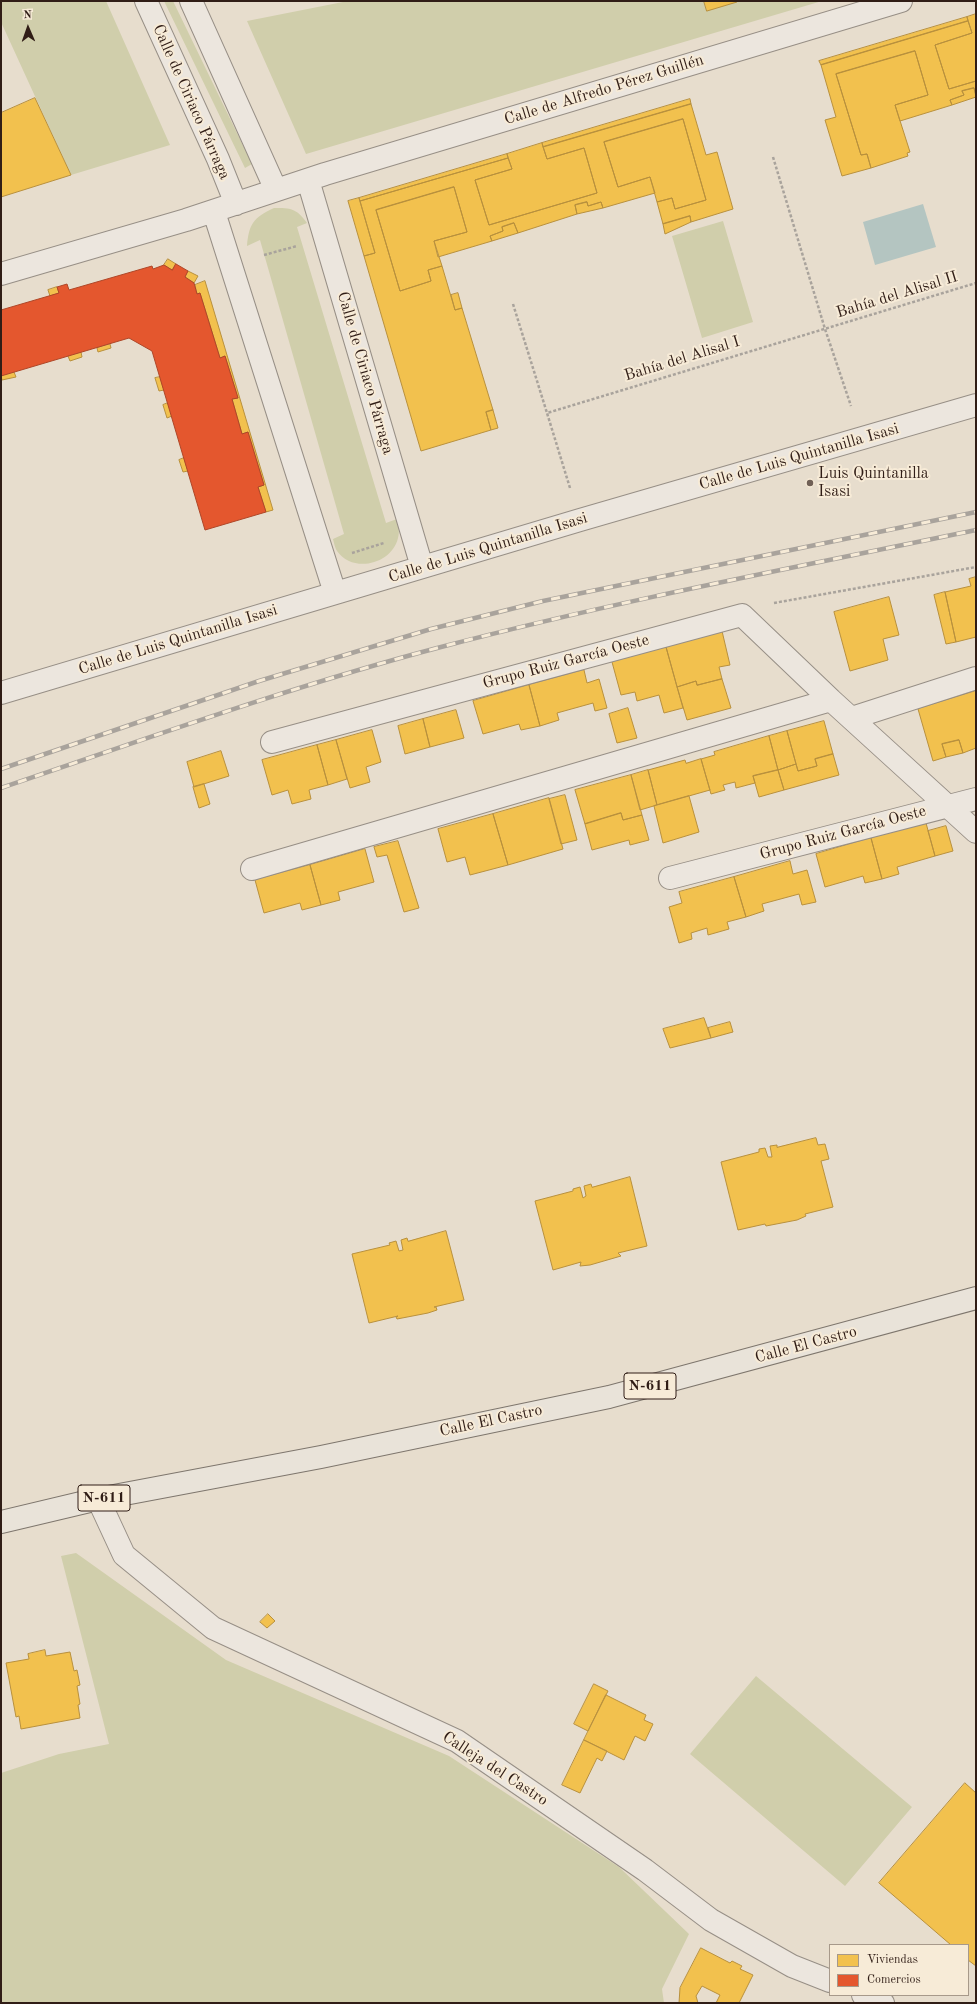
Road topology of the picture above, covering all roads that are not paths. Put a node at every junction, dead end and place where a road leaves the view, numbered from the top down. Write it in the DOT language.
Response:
graph roads {
  1 [pos="146,1"];
  2 [pos="191,1"];
  3 [pos="901,1"];
  4 [pos="308,180"];
  5 [pos="276,190"];
  6 [pos="236,204"];
  7 [pos="214,212"];
  8 [pos="1,274"];
  9 [pos="976,405"];
  10 [pos="422,567"];
  11 [pos="335,593"];
  12 [pos="976,678"];
  13 [pos="1,693"];
  14 [pos="831,700"];
  15 [pos="852,718"];
  16 [pos="272,742"];
  17 [pos="976,799"];
  18 [pos="947,806"];
  19 [pos="976,832"];
  20 [pos="252,869"];
  21 [pos="670,878"];
  22 [pos="976,1298"];
  23 [pos="98,1500"];
  24 [pos="1,1522"];
  25 [pos="829,1981"];
  26 [pos="866,1996"];
  27 [pos="883,2003"];
  1 -- 6 [label="street, Calle de Ciriaco Párraga"];
  2 -- 5 [label="street"];
  3 -- 4 [label="street, Calle de Alfredo Pérez Guillén"];
  4 -- 5 [label="street, Calle de Alfredo Pérez Guillén"];
  4 -- 10 [label="street, Calle de Ciriaco Párraga"];
  5 -- 6 [label="street, Calle de Alfredo Pérez Guillén"];
  6 -- 7 [label="street, Calle de Alfredo Pérez Guillén"];
  7 -- 8 [label="street"];
  7 -- 11 [label="street"];
  9 -- 10 [label="street, Calle de Luis Quintanilla Isasi"];
  10 -- 11 [label="street, Calle de Luis Quintanilla Isasi"];
  11 -- 13 [label="street, Calle de Luis Quintanilla Isasi"];
  12 -- 15 [label="street"];
  14 -- 15 [label="street, Grupo Ruiz García Oeste"];
  14 -- 16 [label="street, Grupo Ruiz García Oeste"];
  14 -- 20 [label="street"];
  15 -- 18 [label="street, Grupo Ruiz García Oeste"];
  17 -- 18 [label="street, Grupo Ruiz García Oeste"];
  18 -- 19 [label="street, Grupo Ruiz García Oeste"];
  18 -- 21 [label="street, Grupo Ruiz García Oeste"];
  22 -- 23 [label="highway, Calle El Castro / N-611"];
  23 -- 24 [label="highway, Calle El Castro / N-611"];
  23 -- 25 [label="street, Calleja del Castro"];
  26 -- 27 [label="street"];
}
